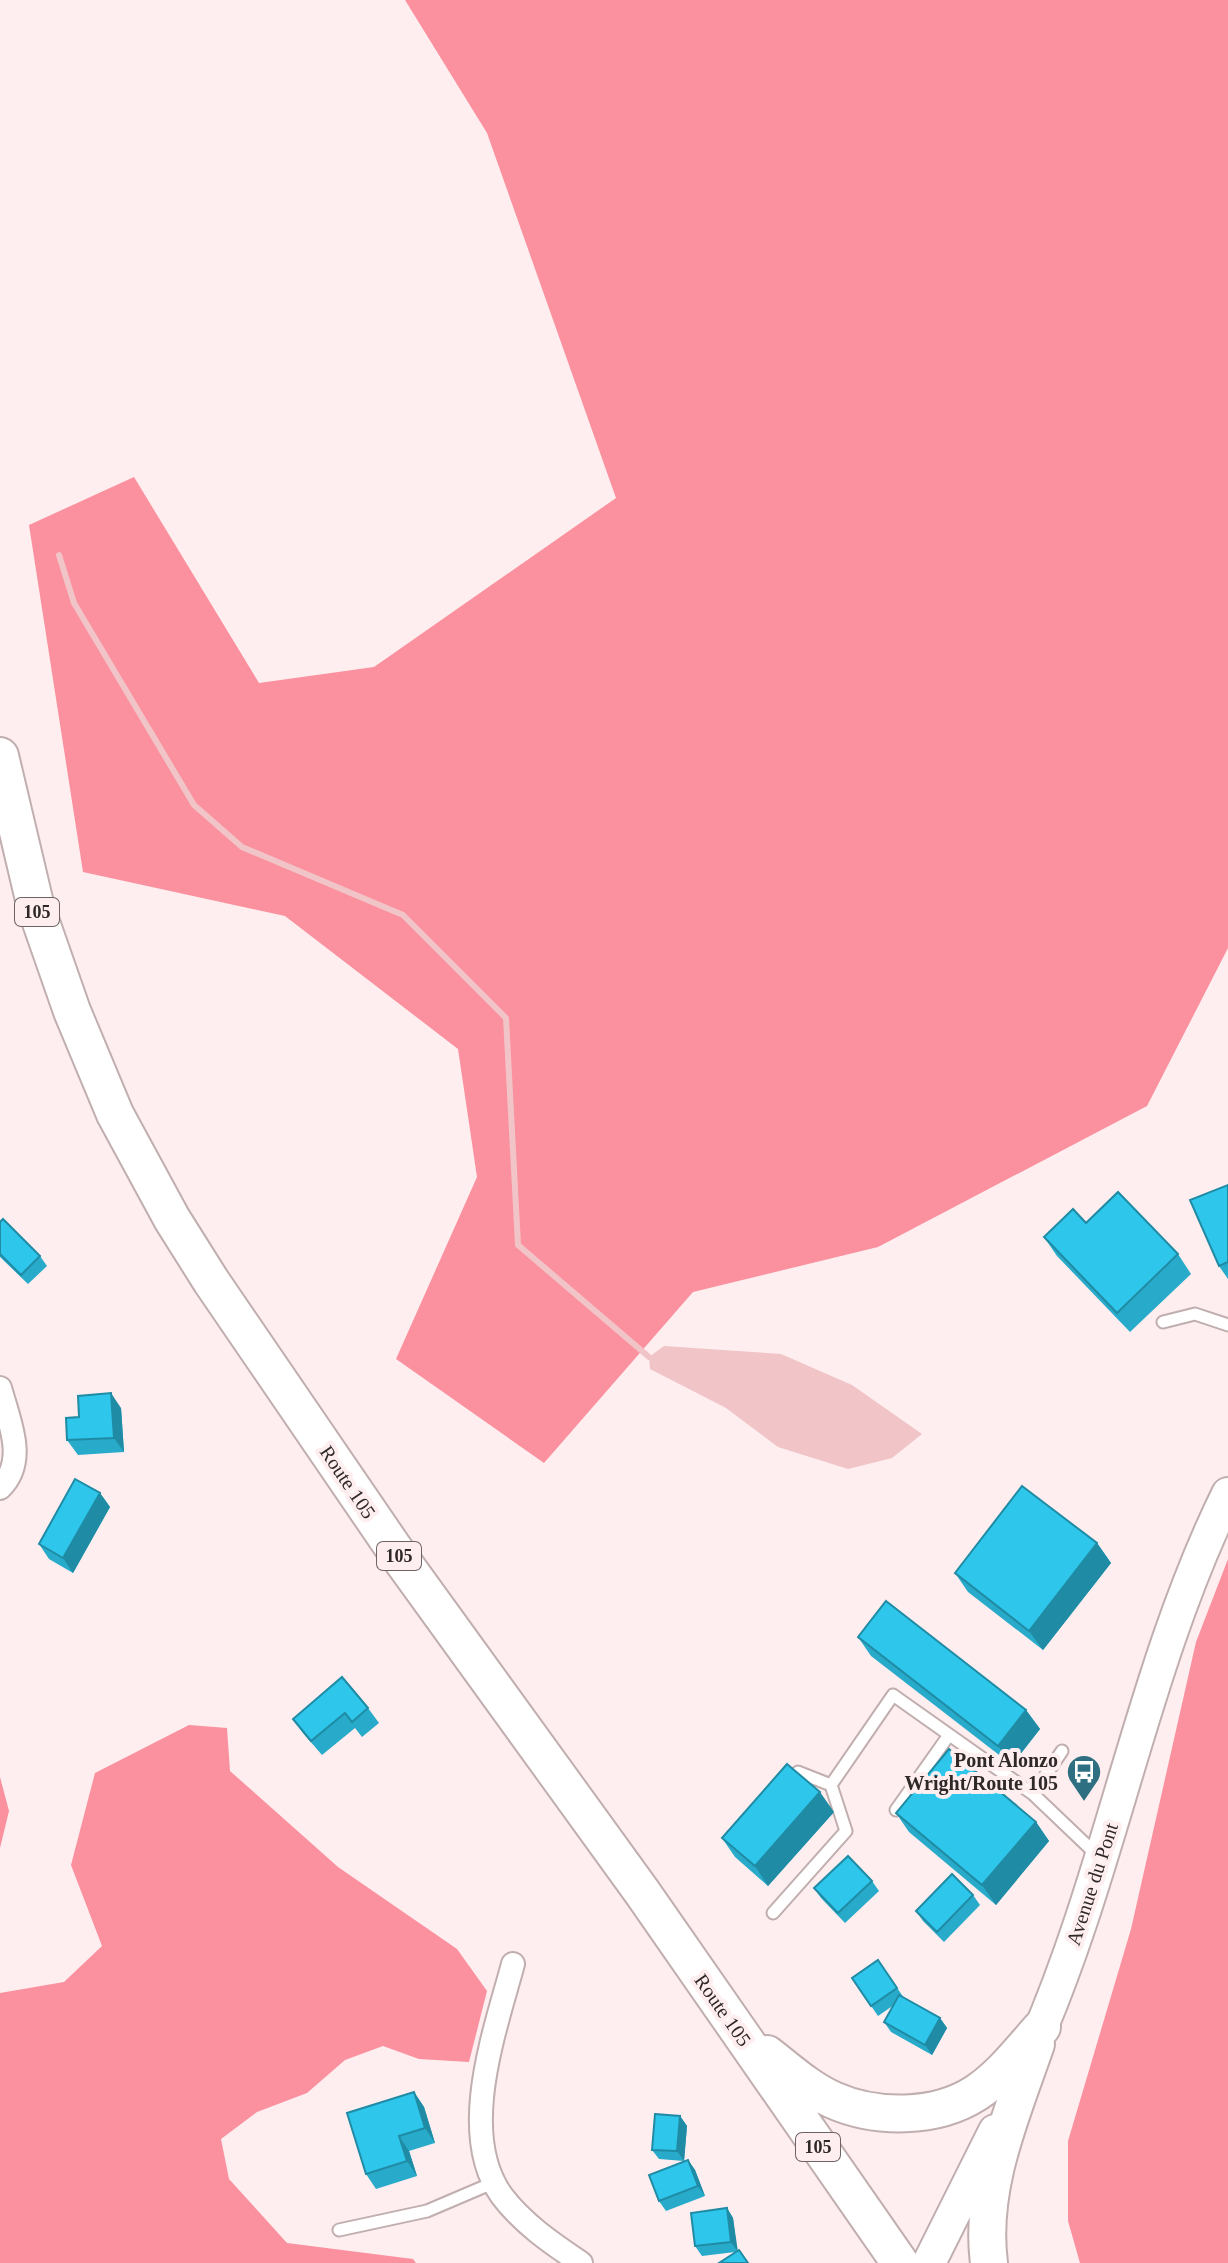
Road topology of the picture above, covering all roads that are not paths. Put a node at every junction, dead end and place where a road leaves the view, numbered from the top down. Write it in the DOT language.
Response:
graph roads {
  1 [pos="0,756"];
  2 [pos="1163,1322"];
  3 [pos="1228,1325"];
  4 [pos="1,1397"];
  5 [pos="0,1488"];
  6 [pos="1228,1494"];
  7 [pos="949,1735"];
  8 [pos="1062,1751"];
  9 [pos="831,1785"];
  10 [pos="1033,1794"];
  11 [pos="777,1795"];
  12 [pos="896,1810"];
  13 [pos="1101,1859"];
  14 [pos="773,1913"];
  15 [pos="513,1964"];
  16 [pos="1042,2027"];
  17 [pos="737,2031"];
  18 [pos="495,2182"];
  19 [pos="339,2230"];
  20 [pos="581,2263"];
  21 [pos="900,2263"];
  22 [pos="929,2263"];
  23 [pos="989,2263"];
  1 -- 17 [label="main road, Route 105 / 105"];
  2 -- 3 [label="lane"];
  4 -- 5 [label="street"];
  6 -- 13 [label="main road, Avenue du Pont"];
  7 -- 9 [label="lane"];
  7 -- 10 [label="lane"];
  7 -- 12 [label="lane"];
  8 -- 10 [label="lane"];
  9 -- 11 [label="lane"];
  9 -- 14 [label="lane"];
  10 -- 13 [label="lane"];
  13 -- 16 [label="main road, Avenue du Pont"];
  15 -- 18 [label="street"];
  16 -- 17 [label="main road"];
  16 -- 22 [label="main road, Avenue du Pont"];
  16 -- 23 [label="main road"];
  17 -- 21 [label="main road, Route 105 / 105"];
  18 -- 19 [label="lane"];
  18 -- 20 [label="street"];
}
